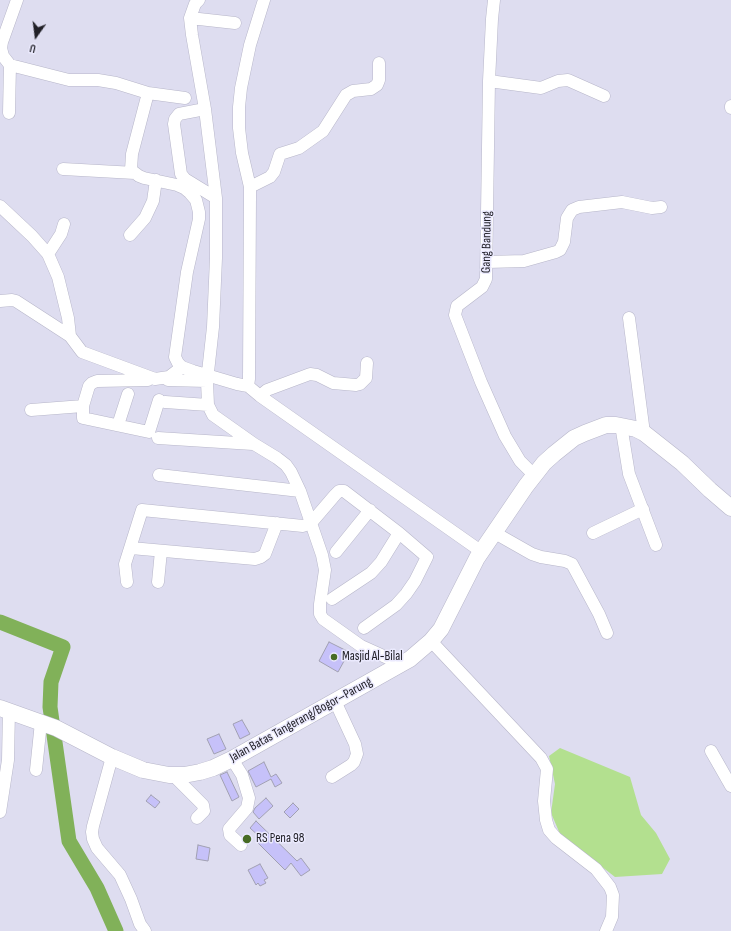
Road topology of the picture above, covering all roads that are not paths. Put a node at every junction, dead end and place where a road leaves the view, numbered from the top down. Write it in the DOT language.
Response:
graph roads {
  1 [pos="18,0"];
  2 [pos="199,0"];
  3 [pos="264,0"];
  4 [pos="494,0"];
  5 [pos="190,18"];
  6 [pos="235,23"];
  7 [pos="1,54"];
  8 [pos="379,63"];
  9 [pos="10,65"];
  10 [pos="489,81"];
  11 [pos="148,93"];
  12 [pos="604,96"];
  13 [pos="185,98"];
  14 [pos="205,109"];
  15 [pos="9,113"];
  16 [pos="63,169"];
  17 [pos="135,173"];
  18 [pos="156,180"];
  19 [pos="250,187"];
  20 [pos="216,198"];
  21 [pos="0,206"];
  22 [pos="661,207"];
  23 [pos="64,224"];
  24 [pos="130,235"];
  25 [pos="48,254"];
  26 [pos="487,262"];
  27 [pos="0,301"];
  28 [pos="629,318"];
  29 [pos="70,336"];
  30 [pos="367,363"];
  31 [pos="182,366"];
  32 [pos="208,378"];
  33 [pos="155,380"];
  34 [pos="168,380"];
  35 [pos="242,385"];
  36 [pos="128,394"];
  37 [pos="260,396"];
  38 [pos="208,405"];
  39 [pos="83,406"];
  40 [pos="31,410"];
  41 [pos="118,425"];
  42 [pos="621,426"];
  43 [pos="644,433"];
  44 [pos="158,438"];
  45 [pos="254,444"];
  46 [pos="159,475"];
  47 [pos="534,475"];
  48 [pos="300,492"];
  49 [pos="731,508"];
  50 [pos="643,509"];
  51 [pos="370,510"];
  52 [pos="311,523"];
  53 [pos="277,524"];
  54 [pos="399,533"];
  55 [pos="495,533"];
  56 [pos="593,533"];
  57 [pos="656,545"];
  58 [pos="131,548"];
  59 [pos="161,551"];
  60 [pos="336,552"];
  61 [pos="480,555"];
  62 [pos="127,582"];
  63 [pos="158,582"];
  64 [pos="332,599"];
  65 [pos="364,628"];
  66 [pos="607,633"];
  67 [pos="431,641"];
  68 [pos="401,664"];
  69 [pos="335,701"];
  70 [pos="5,709"];
  71 [pos="41,722"];
  72 [pos="711,751"];
  73 [pos="112,757"];
  74 [pos="232,759"];
  75 [pos="36,770"];
  76 [pos="172,775"];
  77 [pos="332,777"];
  78 [pos="731,786"];
  79 [pos="0,812"];
  80 [pos="197,818"];
  81 [pos="241,845"];
  82 [pos="145,931"];
  83 [pos="606,931"];
  1 -- 7 [label="street"];
  2 -- 5 [label="street"];
  3 -- 19 [label="street"];
  4 -- 10 [label="street, Gang Bandung"];
  5 -- 6 [label="street"];
  5 -- 14 [label="street"];
  7 -- 9 [label="street"];
  8 -- 19 [label="street"];
  9 -- 11 [label="street"];
  9 -- 15 [label="street"];
  10 -- 12 [label="street"];
  10 -- 26 [label="street, Gang Bandung"];
  11 -- 13 [label="street"];
  11 -- 17 [label="street"];
  14 -- 20 [label="street"];
  14 -- 20 [label="street"];
  16 -- 17 [label="street"];
  17 -- 18 [label="street"];
  18 -- 24 [label="street"];
  18 -- 31 [label="street"];
  19 -- 35 [label="street"];
  20 -- 32 [label="street"];
  21 -- 25 [label="street"];
  22 -- 26 [label="street"];
  23 -- 25 [label="street"];
  25 -- 29 [label="street"];
  26 -- 47 [label="street, Gang Bandung"];
  27 -- 29 [label="street"];
  28 -- 43 [label="street"];
  29 -- 33 [label="street"];
  30 -- 37 [label="street"];
  31 -- 32 [label="street"];
  31 -- 33 [label="street"];
  32 -- 34 [label="street"];
  32 -- 35 [label="street"];
  32 -- 38 [label="street"];
  33 -- 39 [label="street"];
  35 -- 37 [label="street"];
  35 -- 61 [label="street"];
  36 -- 41 [label="street"];
  37 -- 61 [label="street"];
  38 -- 41 [label="street"];
  38 -- 45 [label="street"];
  39 -- 40 [label="street"];
  39 -- 41 [label="street"];
  42 -- 43 [label="main road, Jalan Batas Tangerang/Bogor–Parung"];
  42 -- 47 [label="main road, Jalan Batas Tangerang/Bogor–Parung"];
  42 -- 50 [label="street"];
  43 -- 49 [label="main road, Jalan Batas Tangerang/Bogor–Parung"];
  44 -- 45 [label="street"];
  45 -- 48 [label="street"];
  46 -- 48 [label="street"];
  47 -- 55 [label="main road, Jalan Batas Tangerang/Bogor–Parung"];
  48 -- 52 [label="street"];
  50 -- 56 [label="street"];
  50 -- 57 [label="street"];
  51 -- 52 [label="street"];
  51 -- 54 [label="street"];
  51 -- 60 [label="street"];
  52 -- 53 [label="street"];
  52 -- 68 [label="street"];
  53 -- 58 [label="street"];
  53 -- 59 [label="street"];
  54 -- 64 [label="street"];
  54 -- 65 [label="street"];
  55 -- 61 [label="main road, Jalan Batas Tangerang/Bogor–Parung"];
  55 -- 66 [label="street"];
  58 -- 59 [label="street"];
  58 -- 62 [label="street"];
  59 -- 63 [label="street"];
  61 -- 67 [label="main road, Jalan Batas Tangerang/Bogor–Parung"];
  67 -- 68 [label="main road, Jalan Batas Tangerang/Bogor–Parung"];
  67 -- 83 [label="street"];
  68 -- 69 [label="main road, Jalan Batas Tangerang/Bogor–Parung"];
  69 -- 74 [label="main road, Jalan Batas Tangerang/Bogor–Parung"];
  69 -- 77 [label="street"];
  70 -- 71 [label="main road, Jalan Batas Tangerang/Bogor–Parung"];
  70 -- 79 [label="street"];
  71 -- 73 [label="main road, Jalan Batas Tangerang/Bogor–Parung"];
  71 -- 75 [label="street"];
  72 -- 78 [label="street"];
  73 -- 76 [label="main road, Jalan Batas Tangerang/Bogor–Parung"];
  73 -- 82 [label="street"];
  74 -- 76 [label="main road, Jalan Batas Tangerang/Bogor–Parung"];
  74 -- 81 [label="street"];
  76 -- 80 [label="street"];
}
